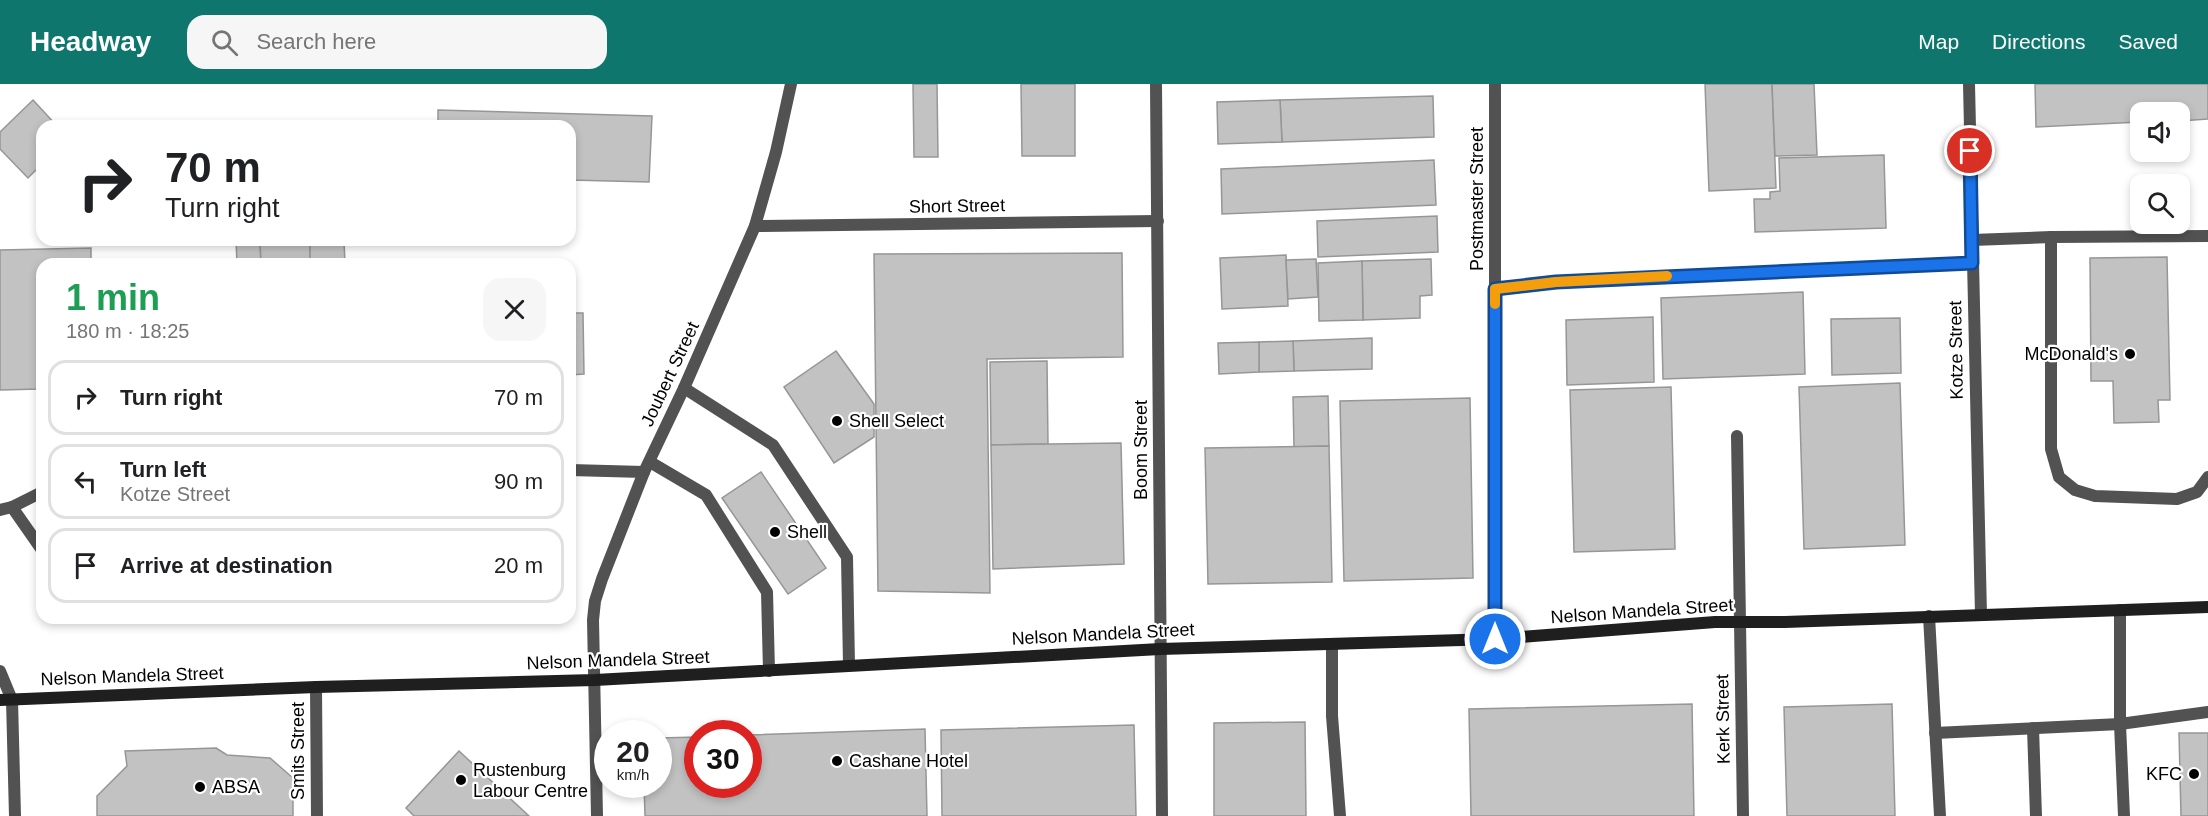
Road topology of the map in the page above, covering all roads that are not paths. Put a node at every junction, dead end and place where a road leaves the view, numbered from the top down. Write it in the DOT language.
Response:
graph roads {
  1 [pos="791,84"];
  2 [pos="1156,84"];
  3 [pos="1495,84"];
  4 [pos="1969,84"];
  5 [pos="1158,221"];
  6 [pos="755,226"];
  7 [pos="2208,236"];
  8 [pos="2052,237"];
  9 [pos="1972,240"];
  10 [pos="1972,263"];
  11 [pos="1495,289"];
  12 [pos="684,388"];
  13 [pos="1737,436"];
  14 [pos="647,467"];
  15 [pos="576,471"];
  16 [pos="2208,477"];
  17 [pos="36,495"];
  18 [pos="6,508"];
  19 [pos="36,543"];
  20 [pos="2208,607"];
  21 [pos="2120,610"];
  22 [pos="1981,615"];
  23 [pos="1929,616"];
  24 [pos="1740,622"];
  25 [pos="1495,639"];
  26 [pos="1332,644"];
  27 [pos="1160,649"];
  28 [pos="849,665"];
  29 [pos="0,671"];
  30 [pos="769,671"];
  31 [pos="595,680"];
  32 [pos="316,687"];
  33 [pos="6,700"];
  34 [pos="2208,712"];
  35 [pos="2120,724"];
  36 [pos="2033,728"];
  37 [pos="1935,733"];
  38 [pos="15,816"];
  39 [pos="317,816"];
  40 [pos="597,816"];
  41 [pos="1162,816"];
  42 [pos="1340,816"];
  43 [pos="1743,816"];
  44 [pos="1940,816"];
  45 [pos="2036,816"];
  46 [pos="2124,816"];
  1 -- 6 [label="street, Joubert Street"];
  2 -- 5 [label="street, Boom Street"];
  3 -- 11 [label="street, Postmaster Street"];
  4 -- 9 [label="street, Kotze Street"];
  5 -- 6 [label="street, Short Street"];
  5 -- 27 [label="street, Boom Street"];
  6 -- 12 [label="street, Joubert Street"];
  7 -- 8 [label="street"];
  8 -- 9 [label="street"];
  8 -- 16 [label="street"];
  9 -- 10 [label="street, Kotze Street"];
  10 -- 11 [label="street"];
  10 -- 22 [label="street, Kotze Street"];
  11 -- 25 [label="street, Postmaster Street"];
  12 -- 14 [label="street, Joubert Street"];
  12 -- 28 [label="street"];
  13 -- 24 [label="street, Kerk Street"];
  14 -- 15 [label="street"];
  14 -- 30 [label="street"];
  14 -- 31 [label="street, Joubert Street"];
  17 -- 18 [label="street"];
  18 -- 19 [label="street"];
  20 -- 21 [label="main road, Nelson Mandela Street"];
  21 -- 22 [label="main road, Nelson Mandela Street"];
  21 -- 35 [label="street"];
  22 -- 23 [label="main road, Nelson Mandela Street"];
  23 -- 24 [label="main road, Nelson Mandela Street"];
  23 -- 37 [label="street"];
  24 -- 25 [label="main road, Nelson Mandela Street"];
  24 -- 43 [label="street, Kerk Street"];
  25 -- 26 [label="main road, Nelson Mandela Street"];
  26 -- 27 [label="main road, Nelson Mandela Street"];
  26 -- 42 [label="street"];
  27 -- 28 [label="main road, Nelson Mandela Street"];
  27 -- 41 [label="street, Boom Street"];
  28 -- 30 [label="main road, Nelson Mandela Street"];
  29 -- 33 [label="street"];
  30 -- 31 [label="main road, Nelson Mandela Street"];
  31 -- 32 [label="main road, Nelson Mandela Street"];
  31 -- 40 [label="street, Joubert Street"];
  32 -- 33 [label="main road, Nelson Mandela Street"];
  32 -- 39 [label="street, Smits Street"];
  33 -- 38 [label="street"];
  34 -- 35 [label="street"];
  35 -- 36 [label="street"];
  35 -- 46 [label="street"];
  36 -- 37 [label="street"];
  36 -- 45 [label="street"];
  37 -- 44 [label="street"];
}
